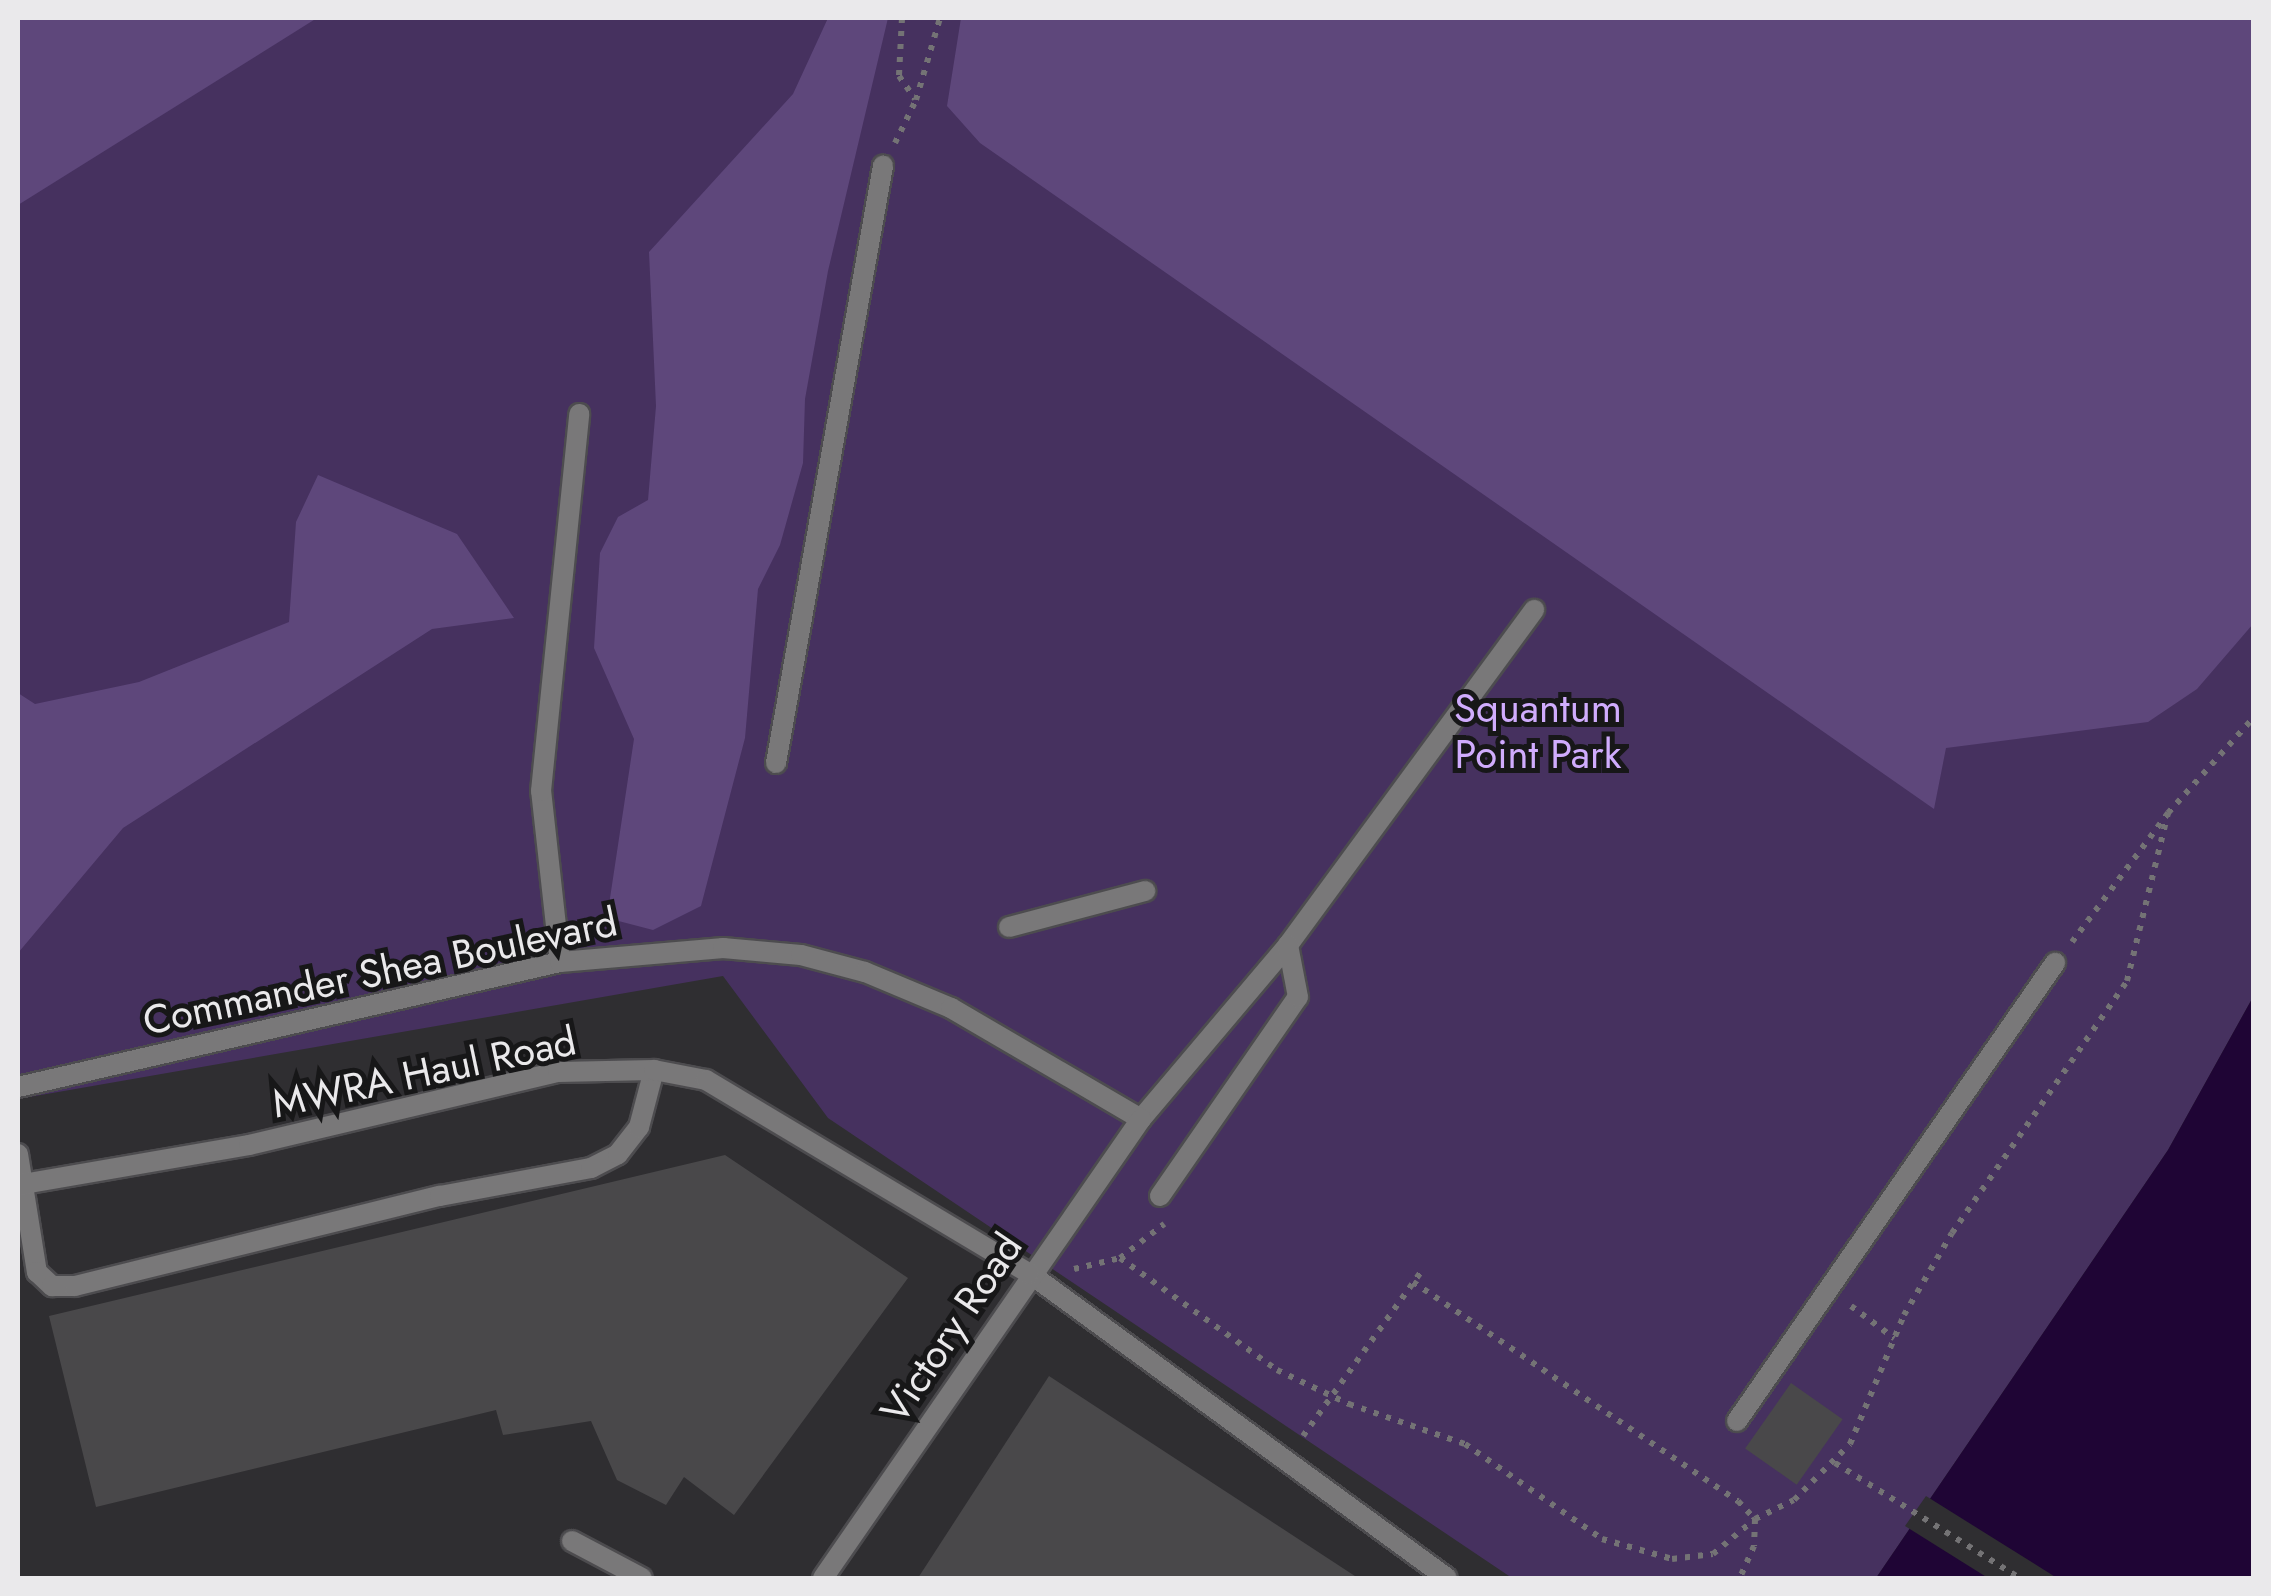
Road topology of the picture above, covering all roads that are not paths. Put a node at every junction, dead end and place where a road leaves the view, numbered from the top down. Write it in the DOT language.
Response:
graph roads {
  1 [pos="883,166"];
  2 [pos="580,414"];
  3 [pos="1534,610"];
  4 [pos="776,763"];
  5 [pos="1145,891"];
  6 [pos="1009,926"];
  7 [pos="1288,945"];
  8 [pos="560,962"];
  9 [pos="2056,962"];
  10 [pos="654,1070"];
  11 [pos="18,1086"];
  12 [pos="1141,1119"];
  13 [pos="18,1154"];
  14 [pos="19,1186"];
  15 [pos="1160,1196"];
  16 [pos="1029,1273"];
  17 [pos="1736,1421"];
  18 [pos="572,1541"];
  19 [pos="642,1578"];
  20 [pos="822,1578"];
  21 [pos="1446,1578"];
  1 -- 4 [label="street"];
  2 -- 8 [label="street"];
  3 -- 7 [label="street, Victory Road"];
  5 -- 6 [label="street"];
  7 -- 12 [label="street, Victory Road"];
  7 -- 15 [label="street"];
  8 -- 11 [label="street, Commander Shea Boulevard"];
  8 -- 12 [label="street, Commander Shea Boulevard"];
  9 -- 17 [label="street"];
  10 -- 14 [label="street, MWRA Haul Road"];
  10 -- 14 [label="street"];
  10 -- 16 [label="street, MWRA Haul Road"];
  12 -- 16 [label="street, Victory Road"];
  13 -- 14 [label="street"];
  16 -- 20 [label="street, Victory Road"];
  16 -- 21 [label="street, MWRA Haul Road"];
  18 -- 19 [label="street"];
}
